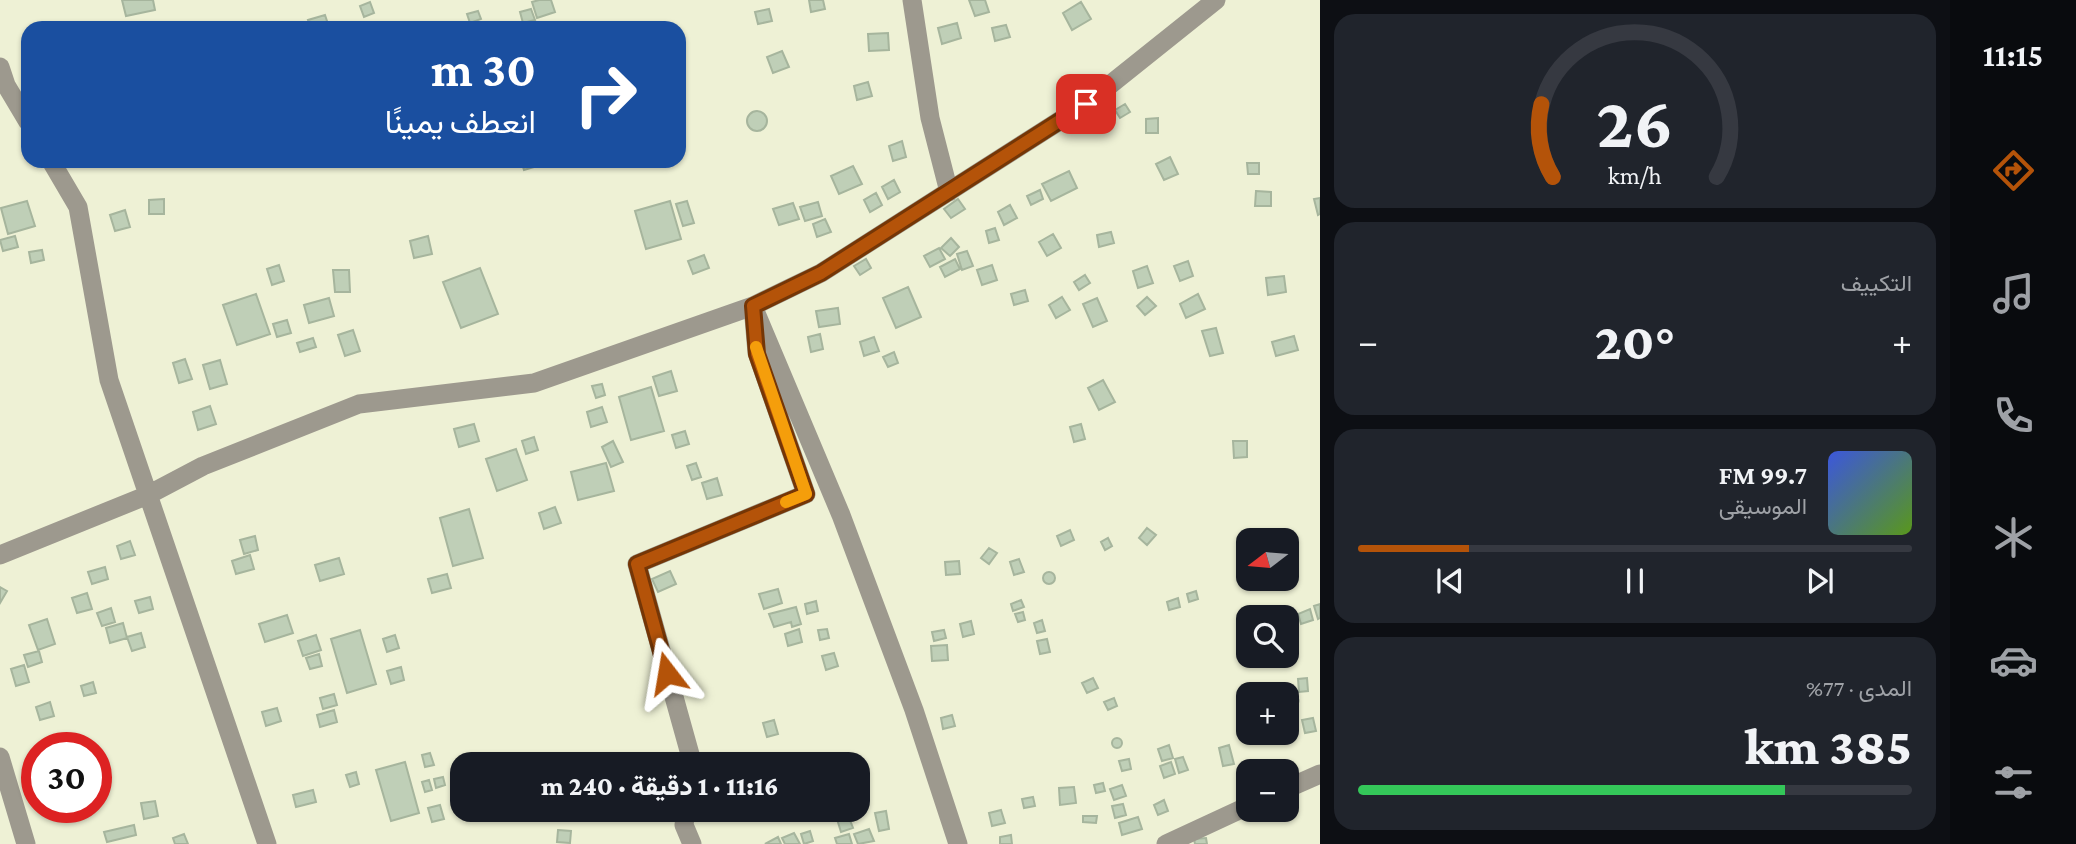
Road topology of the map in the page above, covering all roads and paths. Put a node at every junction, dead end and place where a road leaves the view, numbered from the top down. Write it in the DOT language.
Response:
graph roads {
  1 [pos="912,0"];
  2 [pos="1216,0"];
  3 [pos="0,67"];
  4 [pos="21,110"];
  5 [pos="55,168"];
  6 [pos="949,191"];
  7 [pos="753,306"];
  8 [pos="148,495"];
  9 [pos="0,555"];
  10 [pos="689,752"];
  11 [pos="0,757"];
  12 [pos="1320,774"];
  13 [pos="1299,783"];
  14 [pos="1236,812"];
  15 [pos="685,822"];
  16 [pos="26,844"];
  17 [pos="267,844"];
  18 [pos="692,844"];
  19 [pos="958,844"];
  20 [pos="1166,844"];
  1 -- 6 [label="street"];
  2 -- 6 [label="street"];
  3 -- 4 [label="street"];
  5 -- 8 [label="street"];
  6 -- 7 [label="street"];
  7 -- 8 [label="street"];
  7 -- 10 [label="street"];
  7 -- 19 [label="street"];
  8 -- 9 [label="street"];
  8 -- 17 [label="street"];
  11 -- 16 [label="street"];
  12 -- 13 [label="street"];
  14 -- 20 [label="street"];
  15 -- 18 [label="street"];
}
